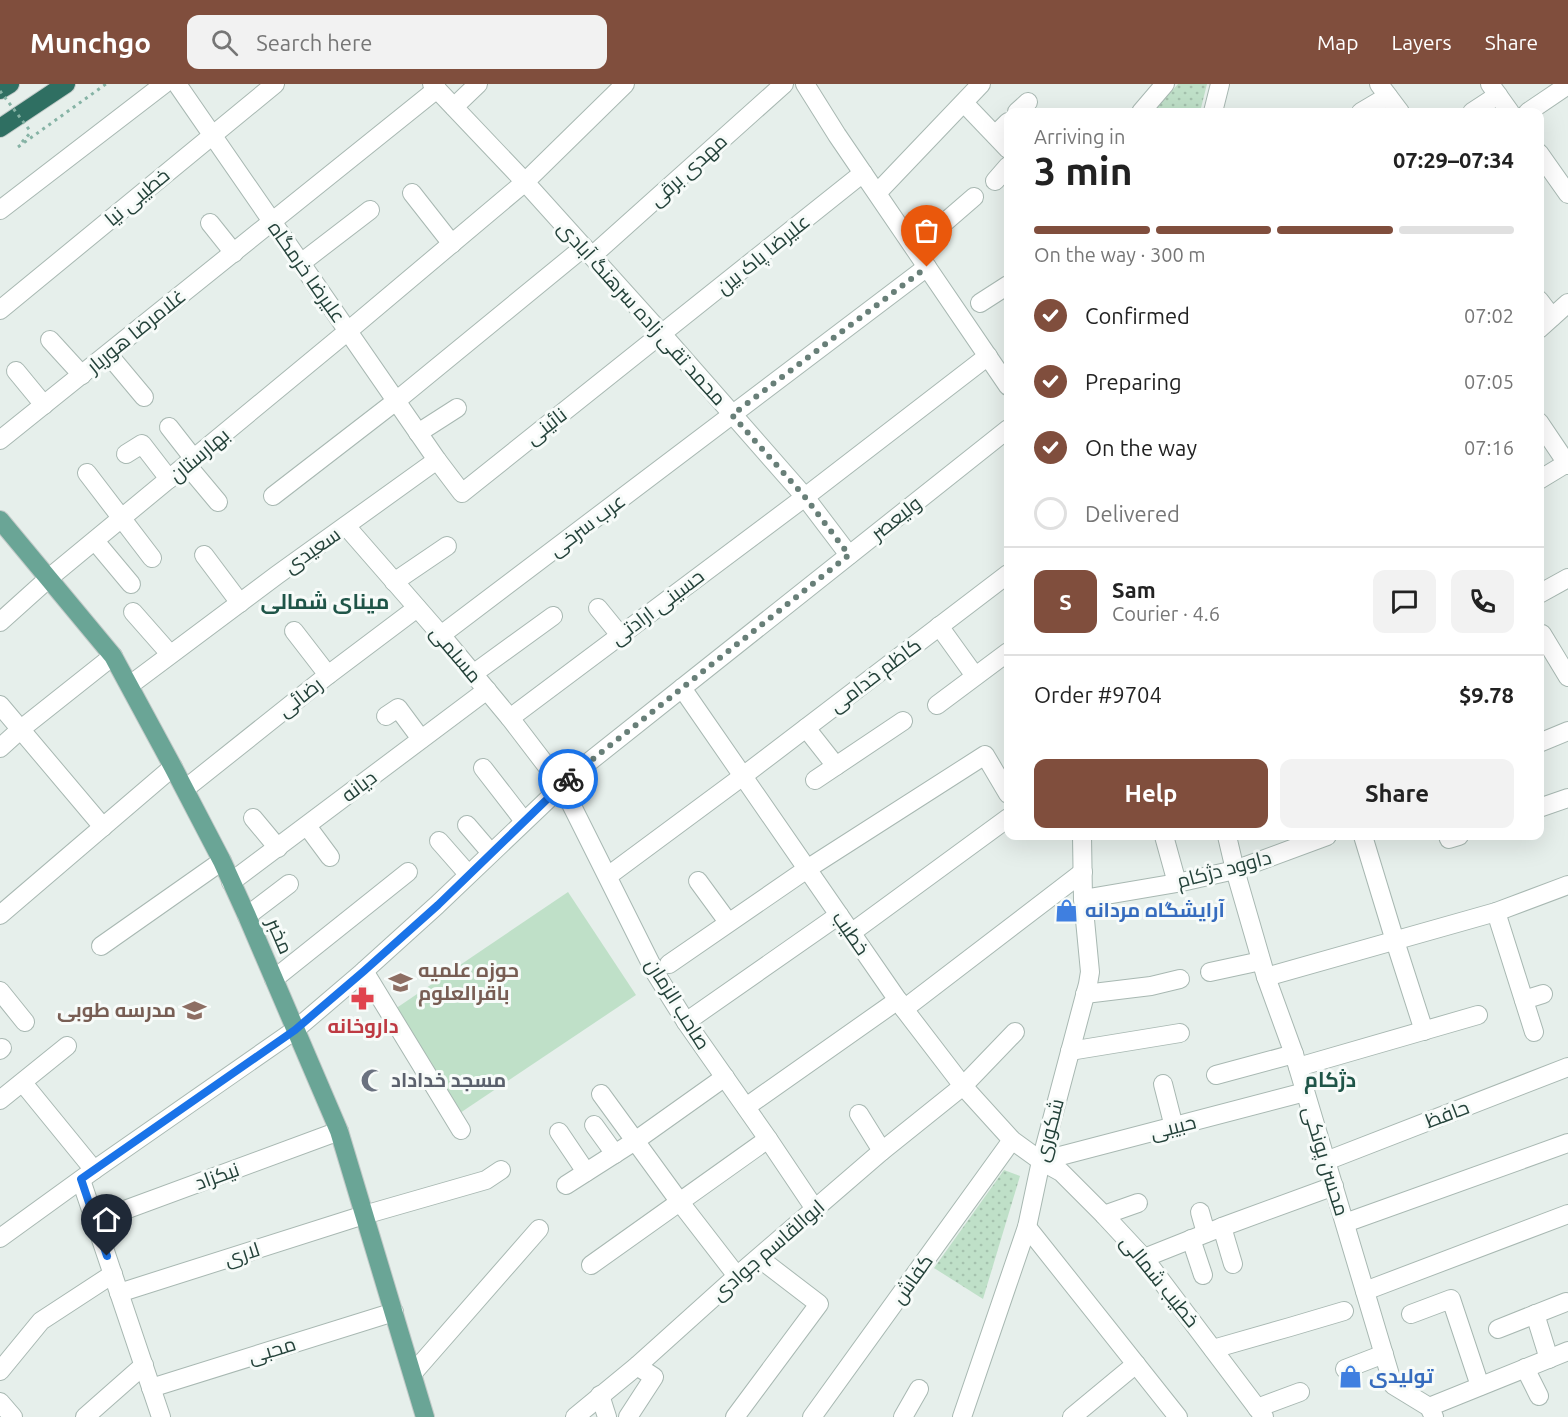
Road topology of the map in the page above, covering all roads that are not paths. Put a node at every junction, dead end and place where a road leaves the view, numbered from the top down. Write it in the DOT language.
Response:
graph roads {
  1 [pos="10,84"];
  2 [pos="66,84"];
  3 [pos="164,84"];
  4 [pos="177,84"];
  5 [pos="275,84"];
  6 [pos="478,84"];
  7 [pos="625,84"];
  8 [pos="784,84"];
  9 [pos="806,84"];
  10 [pos="981,84"];
  11 [pos="1165,84"];
  12 [pos="1220,84"];
  13 [pos="1568,85"];
  14 [pos="435,87"];
  15 [pos="1494,89"];
  16 [pos="1383,90"];
  17 [pos="0,91"];
  18 [pos="964,103"];
  19 [pos="454,107"];
  20 [pos="1144,108"];
  21 [pos="1216,108"];
  22 [pos="1365,108"];
  23 [pos="1397,108"];
  24 [pos="1476,108"];
  25 [pos="1507,108"];
  26 [pos="1534,108"];
  27 [pos="1004,126"];
  28 [pos="0,128"];
  29 [pos="212,134"];
  30 [pos="995,135"];
  31 [pos="1004,145"];
  32 [pos="1544,167"];
  33 [pos="1004,171"];
  34 [pos="863,173"];
  35 [pos="995,181"];
  36 [pos="525,182"];
  37 [pos="878,192"];
  38 [pos="412,193"];
  39 [pos="1568,194"];
  40 [pos="974,197"];
  41 [pos="0,210"];
  42 [pos="370,210"];
  43 [pos="273,222"];
  44 [pos="210,223"];
  45 [pos="452,244"];
  46 [pos="915,248"];
  47 [pos="588,251"];
  48 [pos="234,253"];
  49 [pos="301,263"];
  50 [pos="927,267"];
  51 [pos="1004,288"];
  52 [pos="980,303"];
  53 [pos="1568,303"];
  54 [pos="0,310"];
  55 [pos="1546,323"];
  56 [pos="348,332"];
  57 [pos="662,334"];
  58 [pos="50,340"];
  59 [pos="108,354"];
  60 [pos="988,356"];
  61 [pos="16,371"];
  62 [pos="82,375"];
  63 [pos="1004,380"];
  64 [pos="144,397"];
  65 [pos="396,401"];
  66 [pos="44,405"];
  67 [pos="457,408"];
  68 [pos="732,415"];
  69 [pos="169,427"];
  70 [pos="1544,428"];
  71 [pos="1004,432"];
  72 [pos="418,433"];
  73 [pos="0,440"];
  74 [pos="126,454"];
  75 [pos="1566,457"];
  76 [pos="437,460"];
  77 [pos="191,462"];
  78 [pos="87,473"];
  79 [pos="1544,476"];
  80 [pos="169,479"];
  81 [pos="273,496"];
  82 [pos="805,497"];
  83 [pos="218,502"];
  84 [pos="123,518"];
  85 [pos="0,520"];
  86 [pos="346,526"];
  87 [pos="95,541"];
  88 [pos="447,546"];
  89 [pos="204,555"];
  90 [pos="849,555"];
  91 [pos="152,558"];
  92 [pos="1004,577"];
  93 [pos="49,578"];
  94 [pos="1568,578"];
  95 [pos="394,582"];
  96 [pos="132,584"];
  97 [pos="1544,591"];
  98 [pos="240,603"];
  99 [pos="417,608"];
  100 [pos="598,608"];
  101 [pos="133,612"];
  102 [pos="553,616"];
  103 [pos="0,622"];
  104 [pos="939,626"];
  105 [pos="294,632"];
  106 [pos="441,635"];
  107 [pos="620,635"];
  108 [pos="1544,637"];
  109 [pos="170,654"];
  110 [pos="1004,655"];
  111 [pos="113,656"];
  112 [pos="473,674"];
  113 [pos="328,675"];
  114 [pos="975,676"];
  115 [pos="1568,677"];
  116 [pos="130,685"];
  117 [pos="682,688"];
  118 [pos="486,690"];
  119 [pos="0,705"];
  120 [pos="937,705"];
  121 [pos="386,716"];
  122 [pos="510,718"];
  123 [pos="903,721"];
  124 [pos="806,728"];
  125 [pos="21,729"];
  126 [pos="1568,732"];
  127 [pos="422,739"];
  128 [pos="1544,740"];
  129 [pos="0,748"];
  130 [pos="836,766"];
  131 [pos="173,767"];
  132 [pos="483,768"];
  133 [pos="743,776"];
  134 [pos="815,780"];
  135 [pos="562,786"];
  136 [pos="1004,787"];
  137 [pos="185,789"];
  138 [pos="1568,798"];
  139 [pos="1544,806"];
  140 [pos="252,818"];
  141 [pos="524,820"];
  142 [pos="1004,821"];
  143 [pos="467,825"];
  144 [pos="307,826"];
  145 [pos="103,827"];
  146 [pos="439,840"];
  147 [pos="1082,840"];
  148 [pos="1165,840"];
  149 [pos="1228,840"];
  150 [pos="1313,840"];
  151 [pos="1364,840"];
  152 [pos="278,848"];
  153 [pos="491,853"];
  154 [pos="330,857"];
  155 [pos="222,861"];
  156 [pos="807,869"];
  157 [pos="1235,870"];
  158 [pos="408,872"];
  159 [pos="1083,872"];
  160 [pos="468,874"];
  161 [pos="608,876"];
  162 [pos="698,881"];
  163 [pos="231,882"];
  164 [pos="1177,883"];
  165 [pos="289,884"];
  166 [pos="1568,885"];
  167 [pos="1083,899"];
  168 [pos="1496,912"];
  169 [pos="0,915"];
  170 [pos="839,915"];
  171 [pos="247,916"];
  172 [pos="728,922"];
  173 [pos="851,933"];
  174 [pos="1395,941"];
  175 [pos="101,946"];
  176 [pos="669,964"];
  177 [pos="1264,969"];
  178 [pos="364,971"];
  179 [pos="1210,972"];
  180 [pos="274,979"];
  181 [pos="1180,979"];
  182 [pos="0,991"];
  183 [pos="1085,994"];
  184 [pos="1543,994"];
  185 [pos="1524,1000"];
  186 [pos="901,1004"];
  187 [pos="1478,1015"];
  188 [pos="25,1022"];
  189 [pos="686,1022"];
  190 [pos="295,1030"];
  191 [pos="1424,1031"];
  192 [pos="1015,1032"];
  193 [pos="1534,1032"];
  194 [pos="1180,1034"];
  195 [pos="67,1046"];
  196 [pos="1070,1051"];
  197 [pos="1296,1061"];
  198 [pos="1568,1067"];
  199 [pos="1216,1075"];
  200 [pos="725,1077"];
  201 [pos="23,1083"];
  202 [pos="1163,1084"];
  203 [pos="963,1086"];
  204 [pos="1305,1092"];
  205 [pos="601,1094"];
  206 [pos="0,1100"];
  207 [pos="746,1107"];
  208 [pos="859,1114"];
  209 [pos="594,1125"];
  210 [pos="1174,1127"];
  211 [pos="461,1130"];
  212 [pos="339,1131"];
  213 [pos="559,1132"];
  214 [pos="768,1138"];
  215 [pos="1012,1140"];
  216 [pos="634,1141"];
  217 [pos="1568,1143"];
  218 [pos="882,1151"];
  219 [pos="615,1154"];
  220 [pos="1041,1161"];
  221 [pos="1326,1161"];
  222 [pos="501,1170"];
  223 [pos="586,1172"];
  224 [pos="87,1175"];
  225 [pos="566,1185"];
  226 [pos="1334,1186"];
  227 [pos="680,1202"];
  228 [pos="1138,1203"];
  229 [pos="815,1209"];
  230 [pos="1200,1212"];
  231 [pos="1568,1214"];
  232 [pos="364,1215"];
  233 [pos="1104,1215"];
  234 [pos="94,1221"];
  235 [pos="1345,1223"];
  236 [pos="1027,1227"];
  237 [pos="539,1229"];
  238 [pos="1206,1233"];
  239 [pos="0,1238"];
  240 [pos="759,1258"];
  241 [pos="1144,1258"];
  242 [pos="1233,1264"];
  243 [pos="591,1265"];
  244 [pos="113,1274"];
  245 [pos="1203,1275"];
  246 [pos="737,1276"];
  247 [pos="1365,1291"];
  248 [pos="119,1293"];
  249 [pos="1566,1302"];
  250 [pos="1344,1311"];
  251 [pos="394,1312"];
  252 [pos="1411,1314"];
  253 [pos="1535,1314"];
  254 [pos="1498,1329"];
  255 [pos="1213,1348"];
  256 [pos="1568,1351"];
  257 [pos="1384,1354"];
  258 [pos="1549,1359"];
  259 [pos="1136,1364"];
  260 [pos="144,1365"];
  261 [pos="637,1366"];
  262 [pos="1525,1368"];
  263 [pos="1345,1369"];
  264 [pos="0,1371"];
  265 [pos="413,1373"];
  266 [pos="1480,1386"];
  267 [pos="151,1388"];
  268 [pos="919,1389"];
  269 [pos="1300,1392"];
  270 [pos="600,1395"];
  271 [pos="1539,1396"];
  272 [pos="0,1402"];
  273 [pos="1260,1412"];
  274 [pos="1432,1412"];
  275 [pos="968,1413"];
  276 [pos="422,1415"];
  277 [pos="13,1417"];
  278 [pos="86,1417"];
  279 [pos="161,1417"];
  280 [pos="575,1417"];
  281 [pos="607,1417"];
  282 [pos="628,1417"];
  283 [pos="735,1417"];
  284 [pos="812,1417"];
  285 [pos="903,1417"];
  286 [pos="1072,1417"];
  287 [pos="1178,1417"];
  1 -- 17 [label="highway"];
  2 -- 28 [label="highway"];
  3 -- 41 [label="street"];
  4 -- 29 [label="street, علیرضا خرمگاه"];
  5 -- 29 [label="street, خطیبی نیا"];
  6 -- 19 [label="street"];
  7 -- 36 [label="street, بهارستان"];
  8 -- 47 [label="street, مهدی برقی"];
  9 -- 34 [label="street"];
  10 -- 18 [label="street"];
  11 -- 20 [label="street"];
  12 -- 21 [label="street"];
  13 -- 26 [label="street"];
  14 -- 19 [label="street, محمد تقی زاده سرهنگ آبادی"];
  14 -- 43 [label="street, غلامرضا هوریار"];
  15 -- 24 [label="street"];
  15 -- 25 [label="street"];
  16 -- 22 [label="street"];
  16 -- 23 [label="street"];
  18 -- 30 [label="street"];
  18 -- 37 [label="street"];
  19 -- 36 [label="street, محمد تقی زاده سرهنگ آبادی"];
  27 -- 30 [label="street"];
  29 -- 43 [label="street, علیرضا خرمگاه"];
  29 -- 54 [label="street, خطیبی نیا"];
  30 -- 31 [label="street"];
  32 -- 39 [label="street"];
  33 -- 35 [label="street"];
  34 -- 37 [label="street"];
  34 -- 57 [label="street, علیرضا پاک بین"];
  36 -- 45 [label="street, بهارستان"];
  36 -- 47 [label="street, محمد تقی زاده سرهنگ آبادی"];
  37 -- 46 [label="street"];
  38 -- 45 [label="street"];
  40 -- 46 [label="street"];
  42 -- 49 [label="street"];
  43 -- 48 [label="street, غلامرضا هوریار"];
  43 -- 49 [label="street, علیرضا خرمگاه"];
  44 -- 48 [label="street"];
  45 -- 56 [label="street, بهارستان"];
  46 -- 50 [label="street"];
  47 -- 57 [label="street, محمد تقی زاده سرهنگ آبادی"];
  47 -- 65 [label="street, مهدی برقی"];
  48 -- 59 [label="street, غلامرضا هوریار"];
  49 -- 56 [label="street, علیرضا خرمگاه"];
  50 -- 60 [label="street"];
  50 -- 68 [label="street, عرب سرخی"];
  51 -- 52 [label="street"];
  53 -- 55 [label="street"];
  56 -- 65 [label="street, علیرضا خرمگاه"];
  56 -- 77 [label="street, بهارستان"];
  57 -- 68 [label="street, محمد تقی زاده سرهنگ آبادی"];
  57 -- 76 [label="street, نائینی"];
  58 -- 62 [label="street"];
  59 -- 62 [label="street, غلامرضا هوریار"];
  59 -- 64 [label="street"];
  60 -- 63 [label="street"];
  60 -- 82 [label="street, حسینی ارادتی"];
  61 -- 66 [label="street"];
  62 -- 66 [label="street, غلامرضا هوریار"];
  65 -- 72 [label="street, علیرضا خرمگاه"];
  65 -- 81 [label="street, مهدی برقی"];
  66 -- 73 [label="street, غلامرضا هوریار"];
  67 -- 72 [label="street"];
  68 -- 82 [label="street, محمد تقی زاده سرهنگ آبادی"];
  68 -- 106 [label="street, عرب سرخی"];
  69 -- 77 [label="street"];
  70 -- 75 [label="street"];
  71 -- 90 [label="street, ولیعصر"];
  72 -- 76 [label="street, علیرضا خرمگاه"];
  74 -- 80 [label="street"];
  75 -- 79 [label="street"];
  76 -- 86 [label="street, سعیدی"];
  77 -- 80 [label="street, بهارستان"];
  77 -- 83 [label="street"];
  78 -- 84 [label="street"];
  80 -- 84 [label="street, بهارستان"];
  82 -- 90 [label="street, محمد تقی زاده سرهنگ آبادی"];
  82 -- 107 [label="street, حسینی ارادتی"];
  84 -- 87 [label="street, بهارستان"];
  84 -- 91 [label="street"];
  85 -- 93 [label="main road, مخبر"];
  86 -- 95 [label="street, مسلمی"];
  86 -- 98 [label="street, سعیدی"];
  87 -- 93 [label="street, بهارستان"];
  87 -- 96 [label="street"];
  88 -- 95 [label="street"];
  89 -- 98 [label="street"];
  90 -- 117 [label="street, ولیعصر"];
  92 -- 104 [label="street, کاظم خدامی"];
  93 -- 103 [label="street, بهارستان"];
  93 -- 111 [label="main road, مخبر"];
  94 -- 97 [label="street"];
  95 -- 99 [label="street, مسلمی"];
  98 -- 109 [label="street, سعیدی"];
  99 -- 106 [label="street, مسلمی"];
  99 -- 113 [label="street, رضائی"];
  100 -- 107 [label="street"];
  101 -- 109 [label="street"];
  102 -- 112 [label="street"];
  104 -- 114 [label="street"];
  104 -- 124 [label="street, کاظم خدامی"];
  105 -- 113 [label="street"];
  106 -- 112 [label="street, مسلمی"];
  107 -- 122 [label="street, حسینی ارادتی"];
  108 -- 115 [label="street"];
  109 -- 116 [label="street, سعیدی"];
  110 -- 114 [label="street"];
  111 -- 116 [label="main road, مخبر"];
  111 -- 125 [label="street"];
  112 -- 118 [label="street, مسلمی"];
  113 -- 137 [label="street, رضائی"];
  114 -- 120 [label="street"];
  116 -- 131 [label="main road, مخبر"];
  117 -- 133 [label="street, خطیب"];
  117 -- 135 [label="street, ولیعصر"];
  118 -- 122 [label="street, مسلمی"];
  118 -- 127 [label="street, دیانه"];
  119 -- 125 [label="street"];
  121 -- 127 [label="street"];
  122 -- 135 [label="street, مسلمی"];
  123 -- 130 [label="street"];
  124 -- 130 [label="street"];
  124 -- 133 [label="street, کاظم خدامی"];
  125 -- 129 [label="street"];
  125 -- 145 [label="street"];
  126 -- 128 [label="street"];
  127 -- 144 [label="street, دیانه"];
  130 -- 134 [label="street"];
  131 -- 137 [label="main road, مخبر"];
  131 -- 145 [label="street"];
  132 -- 141 [label="street"];
  133 -- 156 [label="street, خطیب"];
  133 -- 161 [label="street, کاظم خدامی"];
  135 -- 141 [label="street, ولیعصر"];
  135 -- 161 [label="street, صاحب الزمان"];
  136 -- 156 [label="street"];
  137 -- 155 [label="main road, مخبر"];
  138 -- 139 [label="street"];
  140 -- 152 [label="street"];
  141 -- 153 [label="street, ولیعصر"];
  142 -- 173 [label="street"];
  143 -- 153 [label="street"];
  144 -- 152 [label="street, دیانه"];
  144 -- 154 [label="street"];
  145 -- 169 [label="street"];
  146 -- 160 [label="street"];
  147 -- 159 [label="street, شکوری"];
  148 -- 164 [label="street"];
  149 -- 157 [label="street, محسن پونکی"];
  150 -- 157 [label="street, داوود دژکام"];
  151 -- 174 [label="street"];
  152 -- 163 [label="street, دیانه"];
  153 -- 160 [label="street, ولیعصر"];
  155 -- 163 [label="main road, مخبر"];
  155 -- 175 [label="street"];
  156 -- 170 [label="street, خطیب"];
  156 -- 172 [label="street"];
  157 -- 164 [label="street, داوود دژکام"];
  157 -- 177 [label="street, محسن پونکی"];
  158 -- 180 [label="street"];
  159 -- 167 [label="street, شکوری"];
  159 -- 186 [label="street"];
  160 -- 178 [label="street, ولیعصر"];
  161 -- 189 [label="street, صاحب الزمان"];
  162 -- 172 [label="street"];
  163 -- 171 [label="main road, مخبر"];
  164 -- 167 [label="street, داوود دژکام"];
  165 -- 171 [label="street"];
  166 -- 168 [label="street"];
  167 -- 183 [label="street, شکوری"];
  168 -- 174 [label="street"];
  168 -- 185 [label="street"];
  170 -- 173 [label="street, خطیب"];
  170 -- 189 [label="street"];
  171 -- 180 [label="main road, مخبر"];
  172 -- 176 [label="street"];
  173 -- 186 [label="street, خطیب"];
  174 -- 177 [label="street"];
  174 -- 191 [label="street"];
  177 -- 179 [label="street"];
  177 -- 197 [label="street, محسن پونکی"];
  178 -- 190 [label="street, ولیعصر"];
  178 -- 211 [label="street"];
  180 -- 190 [label="main road, مخبر"];
  181 -- 183 [label="street"];
  182 -- 188 [label="street"];
  183 -- 196 [label="street, شکوری"];
  184 -- 185 [label="street"];
  185 -- 193 [label="street"];
  186 -- 203 [label="street, خطیب"];
  186 -- 207 [label="street"];
  187 -- 191 [label="street"];
  189 -- 200 [label="street, صاحب الزمان"];
  190 -- 212 [label="main road, مخبر"];
  190 -- 224 [label="street, ولیعصر"];
  191 -- 197 [label="street"];
  192 -- 203 [label="street, ابوالقاسم جوادی"];
  194 -- 196 [label="street"];
  195 -- 201 [label="street"];
  196 -- 220 [label="street, شکوری"];
  197 -- 199 [label="street"];
  197 -- 204 [label="street, محسن پونکی"];
  198 -- 221 [label="street, حافظ"];
  200 -- 207 [label="street, صاحب الزمان"];
  200 -- 216 [label="street"];
  201 -- 206 [label="street"];
  201 -- 224 [label="street"];
  202 -- 210 [label="street"];
  203 -- 215 [label="street, خطیب"];
  203 -- 218 [label="street, ابوالقاسم جوادی"];
  204 -- 210 [label="street, حبیبی"];
  204 -- 221 [label="street, محسن پونکی"];
  205 -- 216 [label="street"];
  207 -- 214 [label="street, صاحب الزمان"];
  208 -- 218 [label="street"];
  209 -- 219 [label="street"];
  210 -- 220 [label="street, حبیبی"];
  212 -- 232 [label="main road, مخبر"];
  212 -- 234 [label="street, نیکزاد"];
  213 -- 223 [label="street"];
  214 -- 227 [label="street"];
  214 -- 229 [label="street, صاحب الزمان"];
  215 -- 220 [label="street, خطیب"];
  215 -- 284 [label="street, کفاش"];
  216 -- 219 [label="street"];
  216 -- 227 [label="street"];
  217 -- 235 [label="street"];
  218 -- 229 [label="street, ابوالقاسم جوادی"];
  219 -- 223 [label="street"];
  220 -- 233 [label="street, خطیب شمالی"];
  220 -- 236 [label="street, شکوری"];
  221 -- 226 [label="street, محسن پونکی"];
  222 -- 232 [label="street, لاری"];
  223 -- 225 [label="street"];
  224 -- 234 [label="street"];
  224 -- 239 [label="street, ولیعصر"];
  226 -- 235 [label="street, محسن پونکی"];
  226 -- 238 [label="street"];
  227 -- 243 [label="street"];
  227 -- 246 [label="street"];
  228 -- 233 [label="street"];
  229 -- 240 [label="street, ابوالقاسم جوادی"];
  230 -- 238 [label="street"];
  231 -- 247 [label="street"];
  232 -- 248 [label="street, لاری"];
  232 -- 251 [label="main road, مخبر"];
  233 -- 241 [label="street, خطیب شمالی"];
  234 -- 244 [label="street"];
  235 -- 247 [label="street, محسن پونکی"];
  236 -- 259 [label="street"];
  236 -- 275 [label="street, شکوری"];
  237 -- 265 [label="street"];
  238 -- 241 [label="street"];
  238 -- 242 [label="street"];
  238 -- 245 [label="street"];
  240 -- 246 [label="street, ابوالقاسم جوادی"];
  240 -- 283 [label="street"];
  241 -- 255 [label="street, خطیب شمالی"];
  244 -- 248 [label="street"];
  244 -- 264 [label="street"];
  246 -- 261 [label="street, ابوالقاسم جوادی"];
  247 -- 257 [label="street, محسن پونکی"];
  248 -- 260 [label="street"];
  249 -- 253 [label="street"];
  250 -- 255 [label="street"];
  251 -- 265 [label="main road, مخبر"];
  251 -- 267 [label="street, محبی"];
  252 -- 266 [label="street"];
  253 -- 254 [label="street"];
  253 -- 258 [label="street"];
  255 -- 273 [label="street, خطیب شمالی"];
  256 -- 258 [label="street"];
  257 -- 263 [label="street"];
  257 -- 274 [label="street, محسن پونکی"];
  258 -- 262 [label="street"];
  259 -- 286 [label="street"];
  259 -- 287 [label="street"];
  260 -- 267 [label="street"];
  260 -- 278 [label="street"];
  261 -- 270 [label="street, ابوالقاسم جوادی"];
  261 -- 282 [label="street"];
  262 -- 266 [label="street"];
  262 -- 271 [label="street"];
  265 -- 276 [label="main road, مخبر"];
  266 -- 274 [label="street"];
  267 -- 279 [label="street"];
  268 -- 285 [label="street"];
  269 -- 273 [label="street"];
  270 -- 280 [label="street, ابوالقاسم جوادی"];
  270 -- 281 [label="street"];
  272 -- 277 [label="street"];
}
